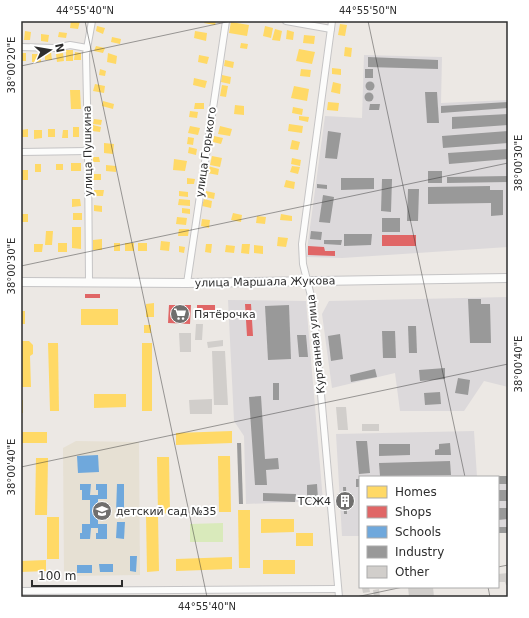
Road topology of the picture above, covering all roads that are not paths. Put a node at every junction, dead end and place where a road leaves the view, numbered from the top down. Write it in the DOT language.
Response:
graph roads {
  1 [pos="92,21"];
  2 [pos="226,21"];
  3 [pos="286,21"];
  4 [pos="332,21"];
  5 [pos="331,29"];
  6 [pos="21,47"];
  7 [pos="87,48"];
  8 [pos="88,151"];
  9 [pos="21,152"];
  10 [pos="508,278"];
  11 [pos="21,282"];
  12 [pos="89,282"];
  13 [pos="308,282"];
  14 [pos="187,283"];
  15 [pos="338,589"];
  16 [pos="21,591"];
  17 [pos="338,597"];
  1 -- 7 [label="street, улица Пушкина"];
  2 -- 14 [label="street, улица Горького"];
  3 -- 5 [label="street"];
  4 -- 5 [label="street, Курганная улица"];
  5 -- 13 [label="street, Курганная улица"];
  6 -- 7 [label="street"];
  7 -- 8 [label="street, улица Пушкина"];
  8 -- 9 [label="street"];
  8 -- 12 [label="street, улица Пушкина"];
  10 -- 13 [label="main road, улица Маршала Жукова"];
  11 -- 12 [label="main road, улица Маршала Жукова"];
  12 -- 14 [label="main road, улица Маршала Жукова"];
  13 -- 14 [label="main road, улица Маршала Жукова"];
  13 -- 15 [label="street, Курганная улица"];
  15 -- 16 [label="street"];
  15 -- 17 [label="street, Курганная улица"];
}
